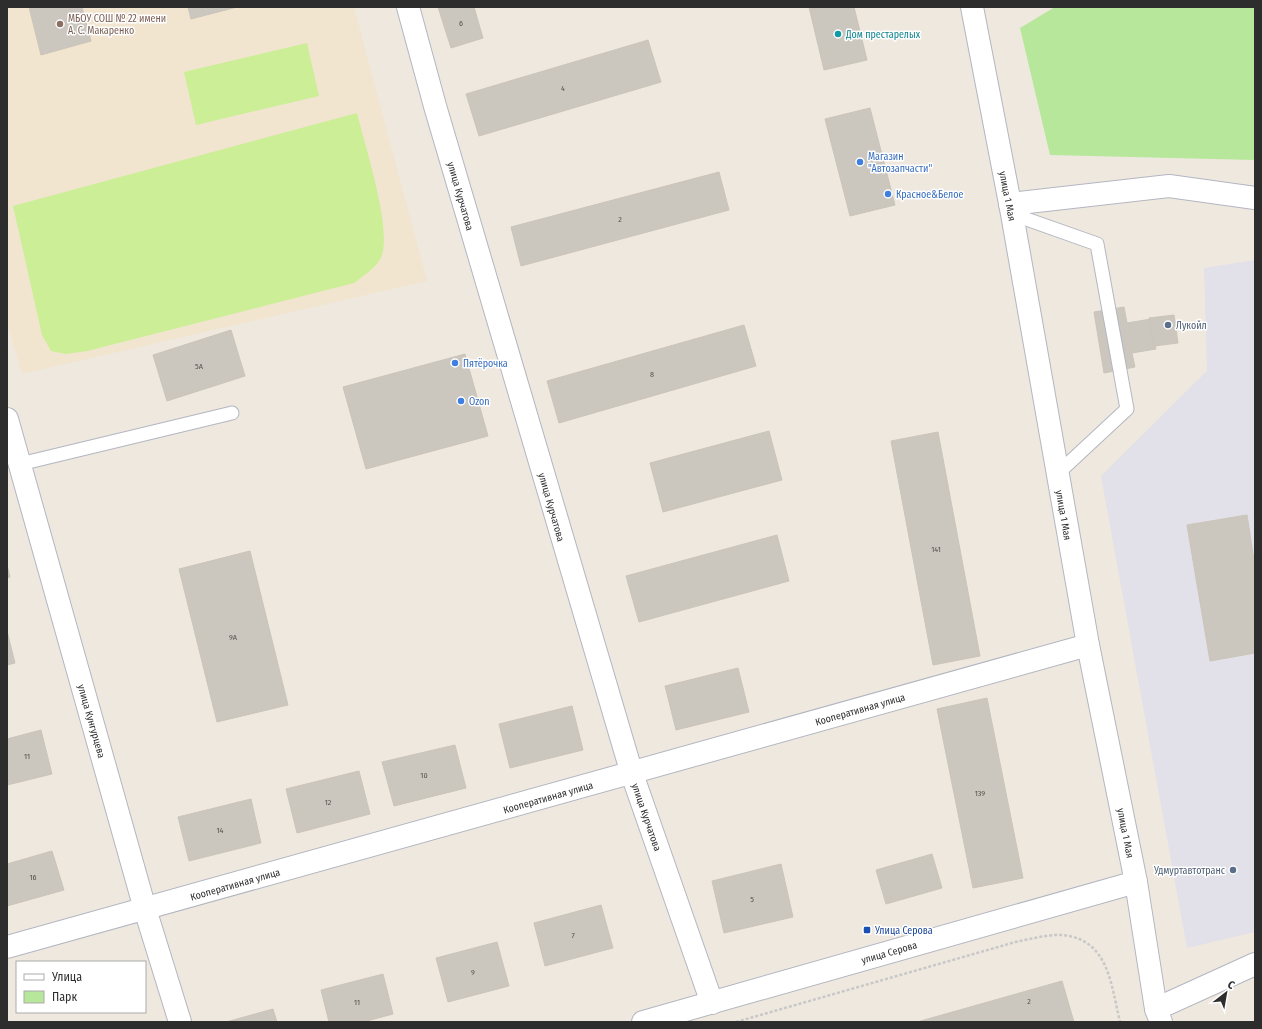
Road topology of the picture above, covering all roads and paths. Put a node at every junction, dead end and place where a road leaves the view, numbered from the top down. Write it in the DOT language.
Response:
graph roads {
  1 [pos="408,7"];
  2 [pos="972,7"];
  3 [pos="1255,198"];
  4 [pos="1011,209"];
  5 [pos="232,413"];
  6 [pos="7,419"];
  7 [pos="14,466"];
  8 [pos="1056,474"];
  9 [pos="1088,646"];
  10 [pos="632,774"];
  11 [pos="1136,882"];
  12 [pos="145,909"];
  13 [pos="7,947"];
  14 [pos="1255,964"];
  15 [pos="712,1003"];
  16 [pos="1159,1016"];
  17 [pos="180,1022"];
  18 [pos="643,1022"];
  19 [pos="736,1022"];
  20 [pos="1120,1022"];
  1 -- 10 [label="street, улица Курчатова"];
  2 -- 4 [label="street, улица 1 Мая"];
  3 -- 4 [label="street"];
  4 -- 8 [label="street, улица 1 Мая"];
  4 -- 8 [label="lane"];
  5 -- 7 [label="lane"];
  6 -- 7 [label="street, улица Кунгурцева"];
  7 -- 12 [label="street, улица Кунгурцева"];
  8 -- 9 [label="street, улица 1 Мая"];
  9 -- 10 [label="street, Кооперативная улица"];
  9 -- 11 [label="street, улица 1 Мая"];
  10 -- 12 [label="street, Кооперативная улица"];
  10 -- 15 [label="street, улица Курчатова"];
  11 -- 15 [label="street, улица Серова"];
  11 -- 16 [label="street, улица 1 Мая"];
  12 -- 13 [label="street, Кооперативная улица"];
  12 -- 17 [label="street, улица Кунгурцева"];
  14 -- 16 [label="street"];
  15 -- 18 [label="street, улица Серова"];
  19 -- 20 [label="path"];
}
